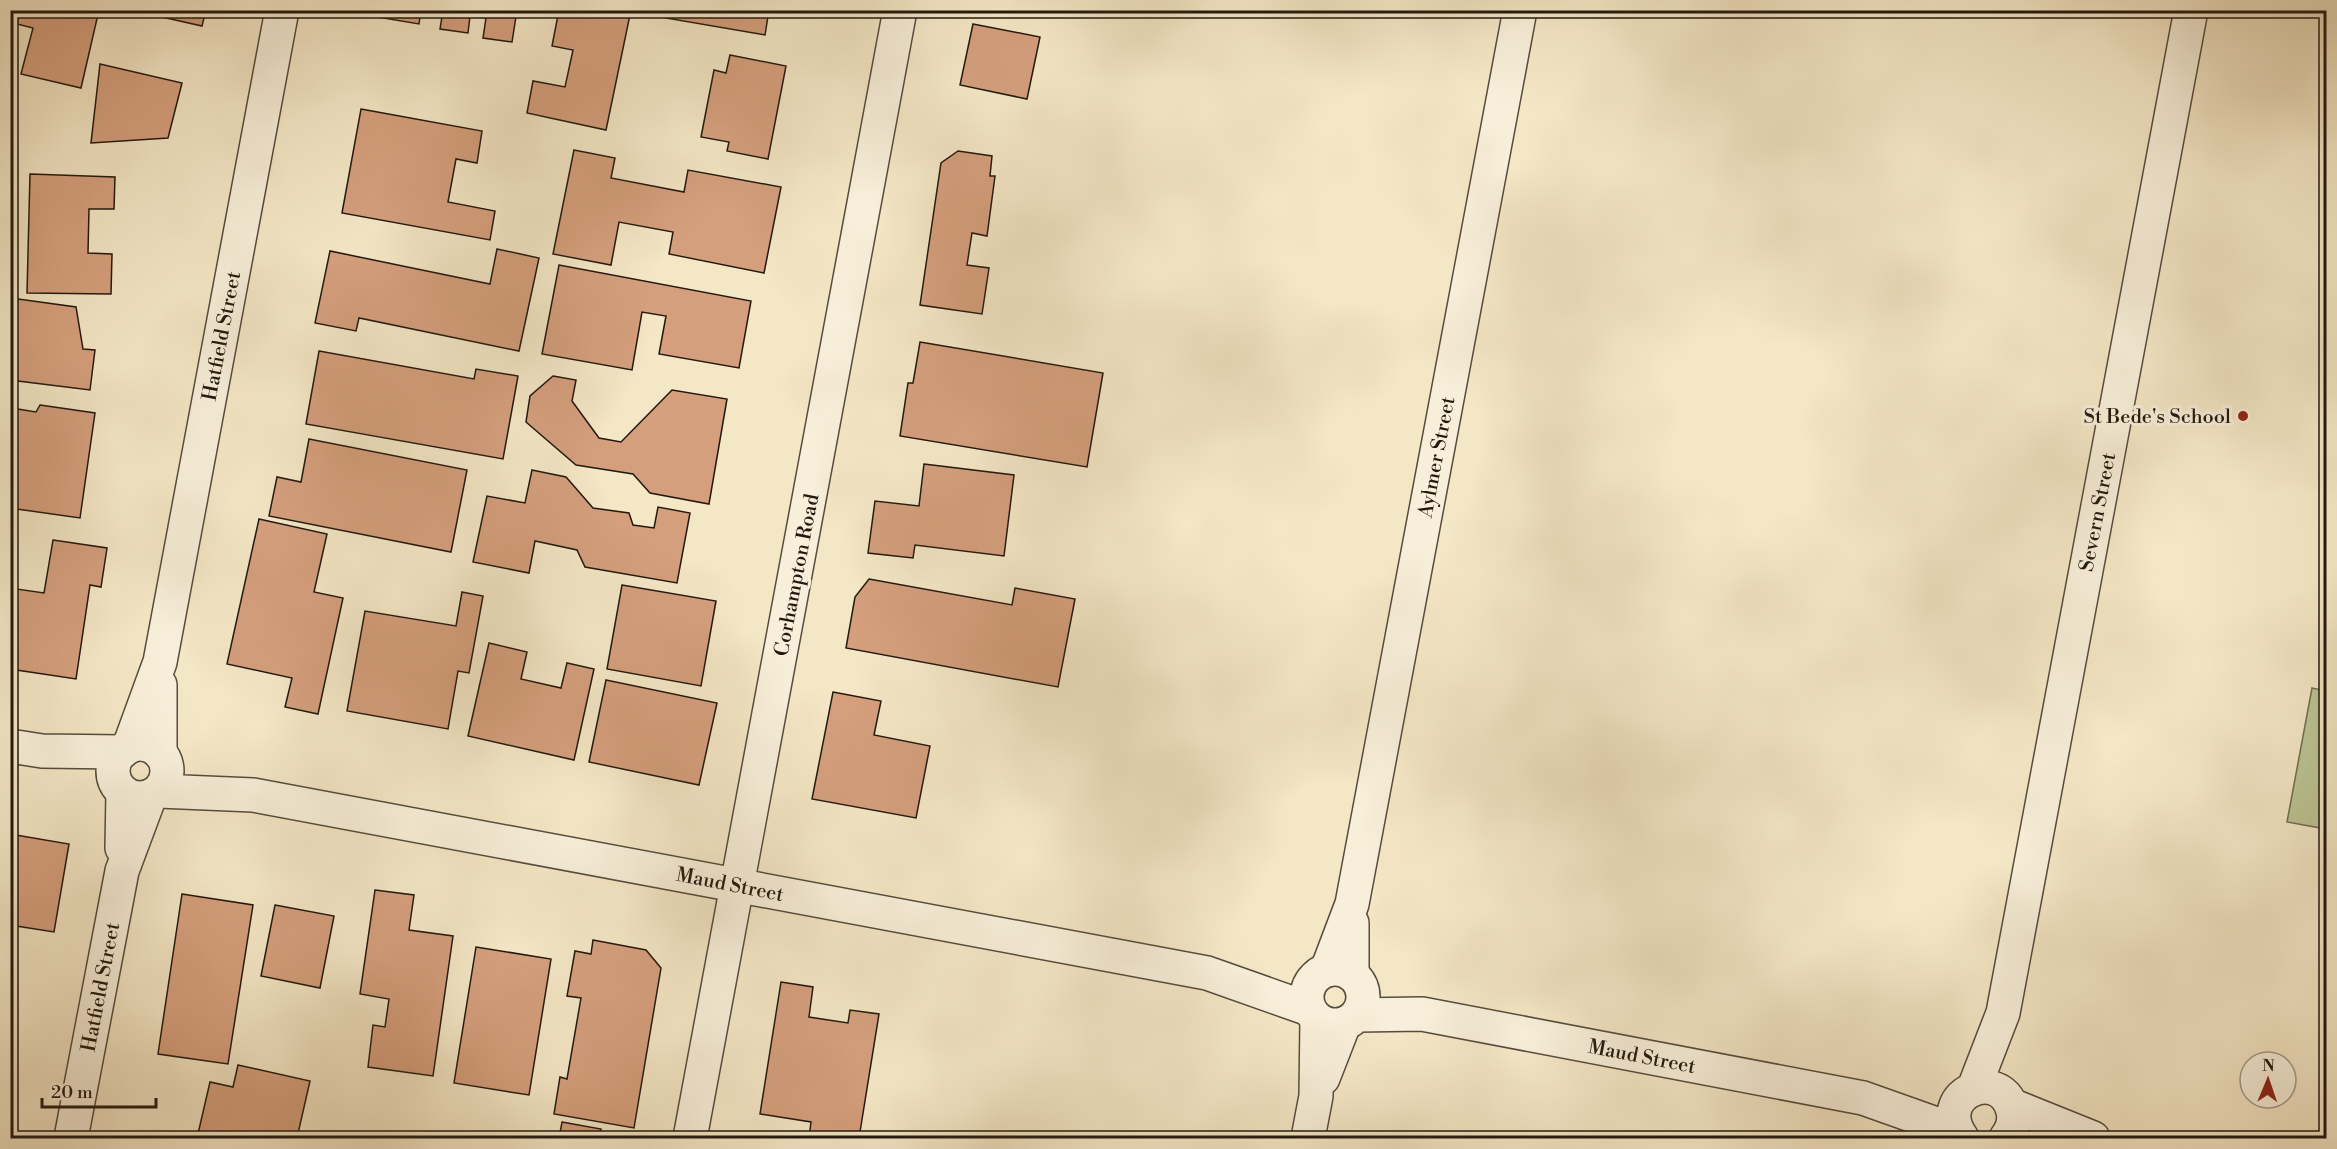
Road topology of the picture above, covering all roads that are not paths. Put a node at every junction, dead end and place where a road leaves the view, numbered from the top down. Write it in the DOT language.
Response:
graph roads {
  1 [pos="282,10"];
  2 [pos="900,10"];
  3 [pos="1520,10"];
  4 [pos="2192,10"];
  5 [pos="10,746"];
  6 [pos="141,772"];
  7 [pos="738,885"];
  8 [pos="1336,997"];
  9 [pos="2003,1013"];
  10 [pos="1968,1092"];
  11 [pos="1863,1098"];
  12 [pos="2008,1100"];
  13 [pos="1960,1136"];
  14 [pos="71,1138"];
  15 [pos="690,1138"];
  16 [pos="1308,1138"];
  17 [pos="2006,1138"];
  18 [pos="2093,1138"];
  1 -- 6 [label="street, Hatfield Street"];
  2 -- 7 [label="street, Corhampton Road"];
  3 -- 8 [label="street, Aylmer Street"];
  4 -- 9 [label="street, Severn Street"];
  5 -- 6 [label="street, Maud Street"];
  6 -- 7 [label="street, Maud Street"];
  6 -- 14 [label="street, Hatfield Street"];
  7 -- 8 [label="street, Maud Street"];
  7 -- 15 [label="street, Corhampton Road"];
  8 -- 11 [label="street, Maud Street"];
  8 -- 16 [label="street, Aylmer Street"];
  9 -- 10 [label="street, Severn Street"];
  9 -- 12 [label="street, Severn Street"];
  10 -- 11 [label="street, Maud Street"];
  10 -- 12 [label="street, Maud Street"];
  10 -- 13 [label="street, Severn Street"];
  11 -- 13 [label="street, Maud Street"];
  12 -- 17 [label="street, Severn Street"];
  12 -- 18 [label="street"];
}
